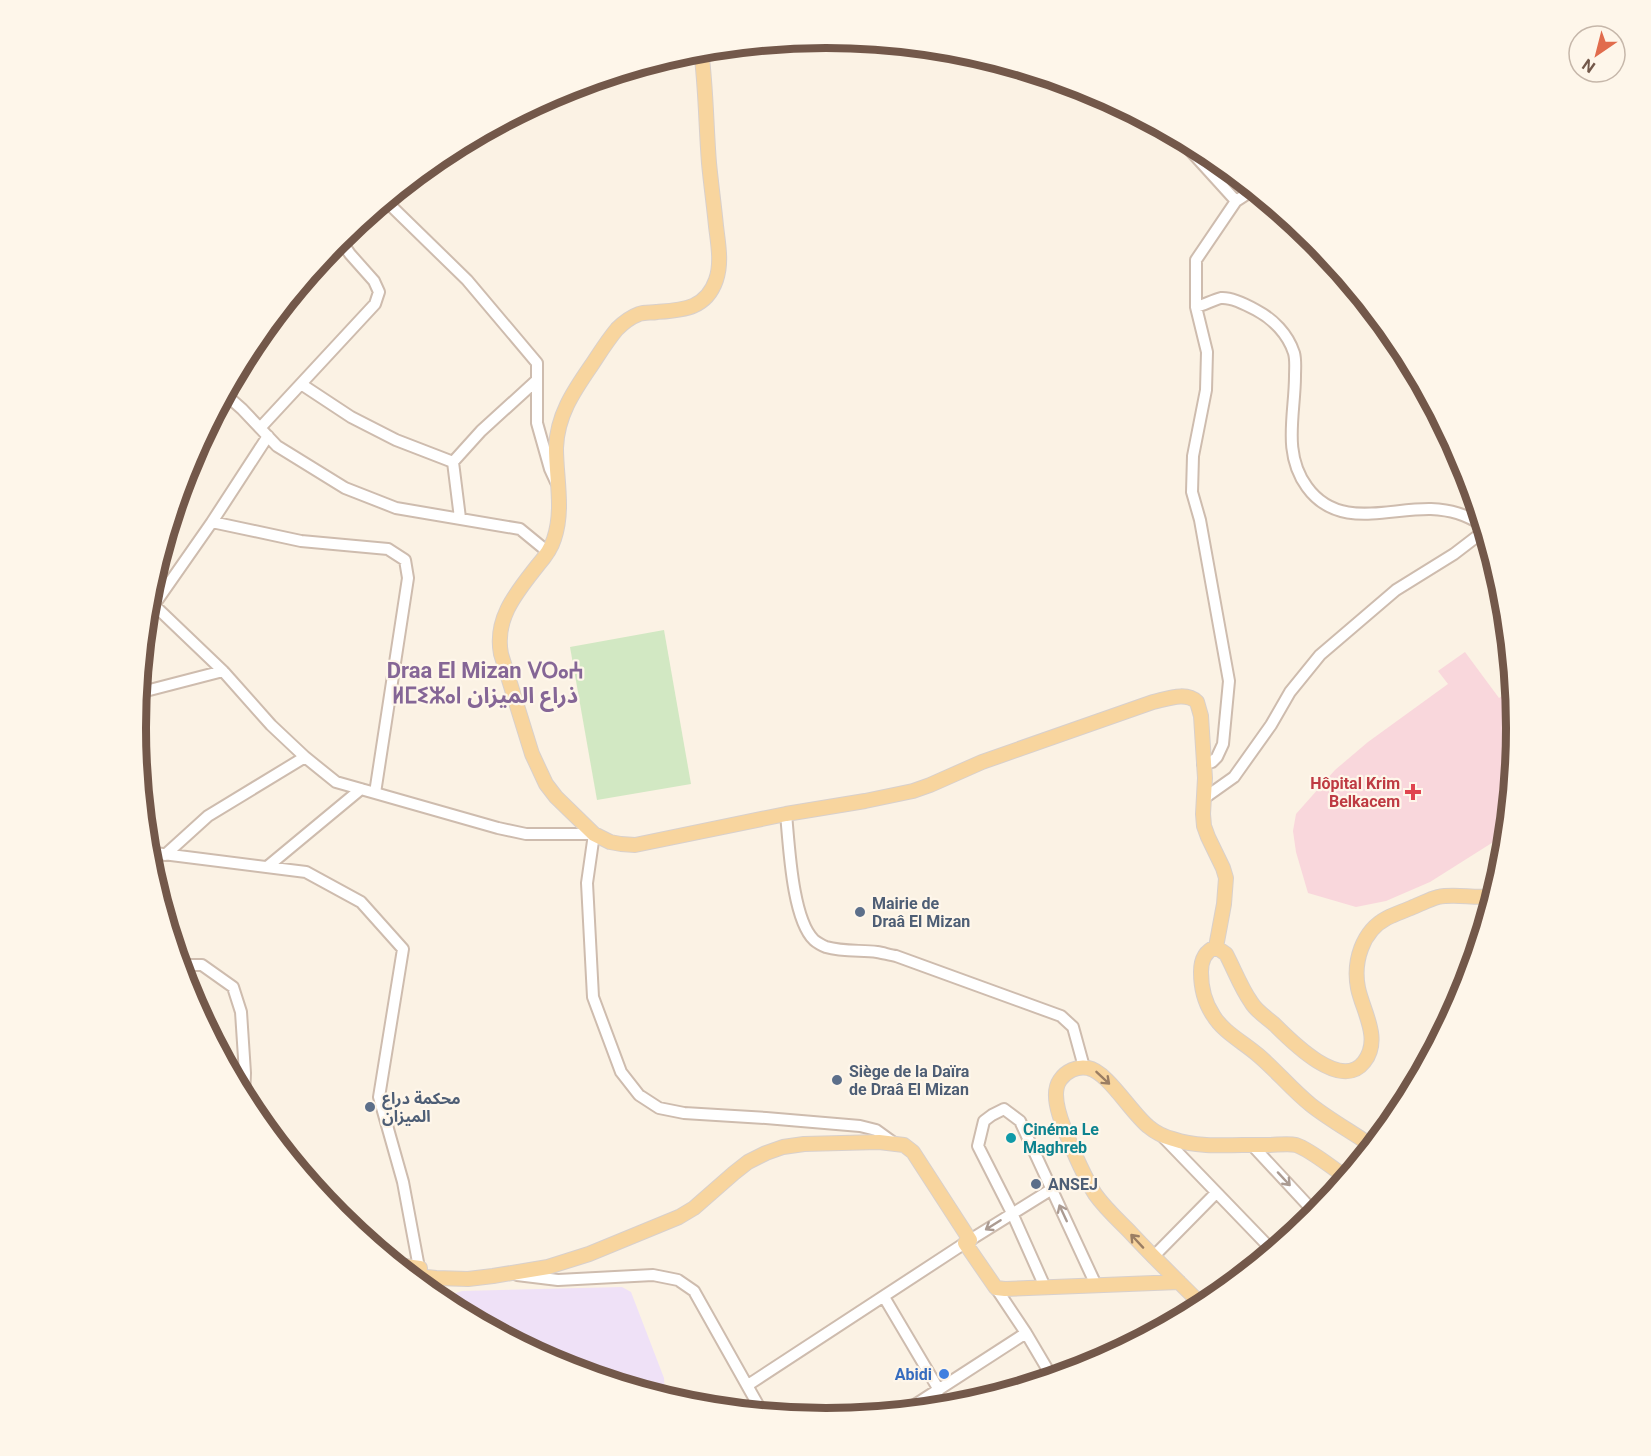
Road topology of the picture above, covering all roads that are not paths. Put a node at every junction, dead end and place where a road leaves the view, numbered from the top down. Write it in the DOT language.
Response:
graph roads {
  1 [pos="702,60"];
  2 [pos="1200,161"];
  3 [pos="1246,195"];
  4 [pos="1236,201"];
  5 [pos="391,206"];
  6 [pos="346,246"];
  7 [pos="1196,307"];
  8 [pos="537,380"];
  9 [pos="301,384"];
  10 [pos="231,400"];
  11 [pos="264,432"];
  12 [pos="453,462"];
  13 [pos="558,485"];
  14 [pos="459,518"];
  15 [pos="1472,518"];
  16 [pos="212,522"];
  17 [pos="1477,536"];
  18 [pos="548,552"];
  19 [pos="160,591"];
  20 [pos="157,608"];
  21 [pos="223,671"];
  22 [pos="147,691"];
  23 [pos="305,757"];
  24 [pos="1203,764"];
  25 [pos="361,789"];
  26 [pos="375,793"];
  27 [pos="1203,799"];
  28 [pos="786,814"];
  29 [pos="594,834"];
  30 [pos="158,854"];
  31 [pos="165,855"];
  32 [pos="267,867"];
  33 [pos="1483,898"];
  34 [pos="1216,947"];
  35 [pos="189,965"];
  36 [pos="1084,1067"];
  37 [pos="245,1081"];
  38 [pos="1161,1134"];
  39 [pos="1365,1142"];
  40 [pos="894,1143"];
  41 [pos="1251,1144"];
  42 [pos="1340,1173"];
  43 [pos="1052,1189"];
  44 [pos="1216,1193"];
  45 [pos="1309,1206"];
  46 [pos="1012,1213"];
  47 [pos="968,1241"];
  48 [pos="1267,1245"];
  49 [pos="1153,1257"];
  50 [pos="416,1270"];
  51 [pos="421,1274"];
  52 [pos="499,1275"];
  53 [pos="1179,1282"];
  54 [pos="1096,1285"];
  55 [pos="1045,1287"];
  56 [pos="996,1288"];
  57 [pos="884,1297"];
  58 [pos="1195,1298"];
  59 [pos="1026,1333"];
  60 [pos="1048,1370"];
  61 [pos="748,1385"];
  62 [pos="939,1390"];
  63 [pos="922,1401"];
  64 [pos="758,1404"];
  1 -- 13 [label="main road"];
  2 -- 4 [label="street"];
  3 -- 4 [label="street"];
  4 -- 7 [label="street"];
  5 -- 8 [label="street"];
  6 -- 9 [label="street"];
  7 -- 15 [label="street"];
  7 -- 24 [label="street"];
  8 -- 12 [label="street"];
  8 -- 13 [label="street"];
  9 -- 11 [label="street"];
  9 -- 12 [label="street"];
  10 -- 11 [label="street"];
  11 -- 14 [label="street"];
  11 -- 16 [label="street"];
  12 -- 14 [label="street"];
  13 -- 18 [label="main road"];
  14 -- 18 [label="street"];
  16 -- 19 [label="street"];
  16 -- 26 [label="street"];
  17 -- 27 [label="street"];
  18 -- 29 [label="main road"];
  20 -- 21 [label="street"];
  21 -- 22 [label="street"];
  21 -- 23 [label="street"];
  23 -- 25 [label="street"];
  23 -- 31 [label="street"];
  24 -- 27 [label="main road"];
  24 -- 28 [label="main road"];
  25 -- 26 [label="street"];
  25 -- 32 [label="street"];
  26 -- 29 [label="street"];
  27 -- 34 [label="main road"];
  28 -- 29 [label="main road"];
  28 -- 36 [label="street"];
  29 -- 40 [label="street"];
  30 -- 31 [label="street"];
  31 -- 32 [label="street"];
  32 -- 50 [label="street"];
  33 -- 34 [label="main road"];
  34 -- 39 [label="main road"];
  35 -- 37 [label="street"];
  36 -- 38 [label="main road, one-way"];
  49 -- 36 [label="main road, one-way"];
  38 -- 41 [label="main road"];
  38 -- 44 [label="street"];
  40 -- 47 [label="main road"];
  40 -- 52 [label="main road"];
  41 -- 42 [label="main road"];
  41 -- 45 [label="street, one-way"];
  43 -- 46 [label="street"];
  43 -- 46 [label="street"];
  54 -- 43 [label="street, one-way"];
  44 -- 48 [label="street"];
  44 -- 49 [label="street"];
  46 -- 47 [label="street, one-way"];
  46 -- 55 [label="street"];
  47 -- 56 [label="main road"];
  47 -- 57 [label="street"];
  49 -- 53 [label="main road"];
  51 -- 52 [label="main road"];
  52 -- 61 [label="street"];
  53 -- 54 [label="main road"];
  53 -- 58 [label="main road"];
  54 -- 55 [label="main road"];
  55 -- 56 [label="main road"];
  56 -- 59 [label="street"];
  57 -- 61 [label="street"];
  57 -- 62 [label="street"];
  59 -- 60 [label="street"];
  59 -- 62 [label="street"];
  61 -- 64 [label="street"];
  62 -- 63 [label="street"];
}
